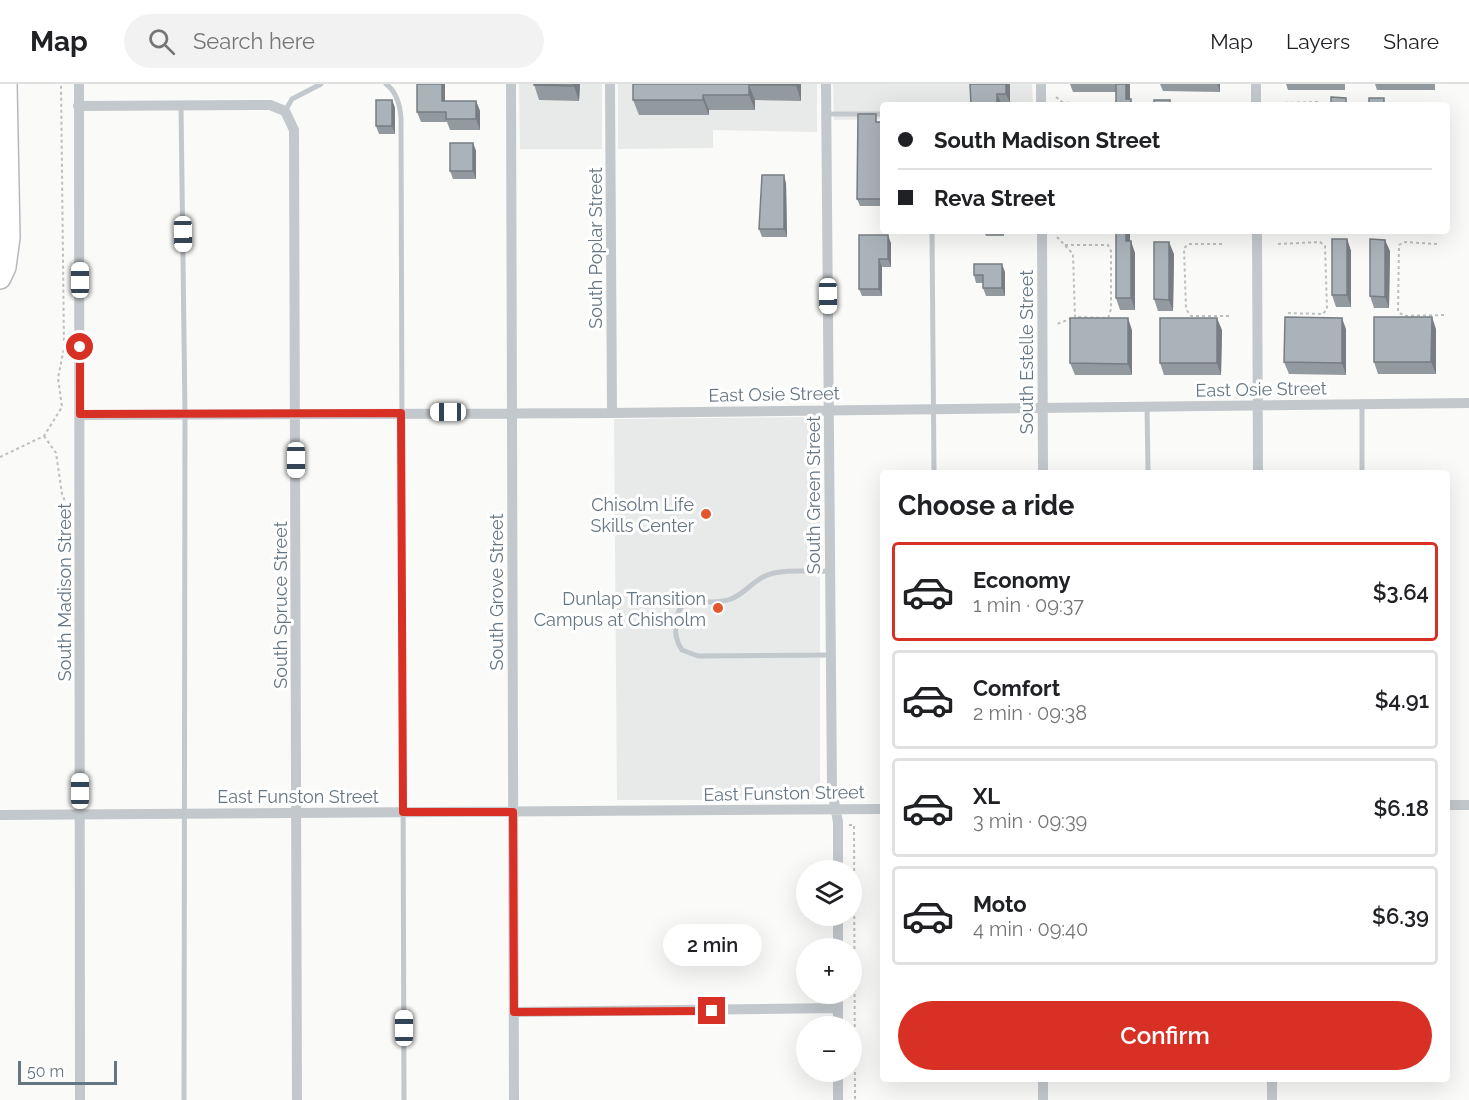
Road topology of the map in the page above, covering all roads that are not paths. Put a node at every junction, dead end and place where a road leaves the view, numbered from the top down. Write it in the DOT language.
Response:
graph roads {
  1 [pos="6,84"];
  2 [pos="15,84"];
  3 [pos="79,84"];
  4 [pos="321,84"];
  5 [pos="386,84"];
  6 [pos="511,84"];
  7 [pos="610,84"];
  8 [pos="826,84"];
  9 [pos="1041,84"];
  10 [pos="1256,84"];
  11 [pos="1041,102"];
  12 [pos="1256,102"];
  13 [pos="181,105"];
  14 [pos="78,106"];
  15 [pos="285,111"];
  16 [pos="6,112"];
  17 [pos="826,114"];
  18 [pos="880,114"];
  19 [pos="932,234"];
  20 [pos="1042,234"];
  21 [pos="1257,234"];
  22 [pos="0,278"];
  23 [pos="1469,403"];
  24 [pos="1362,404"];
  25 [pos="1258,405"];
  26 [pos="1147,406"];
  27 [pos="1042,407"];
  28 [pos="933,408"];
  29 [pos="830,409"];
  30 [pos="512,412"];
  31 [pos="296,413"];
  32 [pos="401,413"];
  33 [pos="612,413"];
  34 [pos="80,414"];
  35 [pos="185,414"];
  36 [pos="934,470"];
  37 [pos="1043,470"];
  38 [pos="1148,470"];
  39 [pos="1258,470"];
  40 [pos="1362,470"];
  41 [pos="830,572"];
  42 [pos="830,655"];
  43 [pos="1450,805"];
  44 [pos="1469,805"];
  45 [pos="835,809"];
  46 [pos="880,809"];
  47 [pos="403,812"];
  48 [pos="513,812"];
  49 [pos="80,813"];
  50 [pos="184,813"];
  51 [pos="297,813"];
  52 [pos="0,815"];
  53 [pos="838,860"];
  54 [pos="838,1004"];
  55 [pos="838,1008"];
  56 [pos="514,1012"];
  57 [pos="838,1016"];
  58 [pos="838,1082"];
  59 [pos="1043,1082"];
  60 [pos="1272,1082"];
  61 [pos="80,1100"];
  62 [pos="184,1100"];
  63 [pos="297,1100"];
  64 [pos="404,1100"];
  65 [pos="514,1100"];
  66 [pos="838,1100"];
  67 [pos="1043,1100"];
  68 [pos="1272,1100"];
  1 -- 16 [label="highway"];
  2 -- 16 [label="highway"];
  3 -- 14 [label="street, South Madison Street"];
  4 -- 15 [label="lane"];
  5 -- 32 [label="lane"];
  6 -- 30 [label="street, South Grove Street"];
  7 -- 33 [label="street, South Poplar Street"];
  8 -- 17 [label="street, South Green Street"];
  9 -- 11 [label="street"];
  10 -- 12 [label="street"];
  13 -- 14 [label="street"];
  13 -- 15 [label="street"];
  13 -- 35 [label="lane"];
  14 -- 34 [label="street, South Madison Street"];
  15 -- 31 [label="street, South Spruce Street"];
  16 -- 22 [label="highway"];
  17 -- 18 [label="lane"];
  17 -- 29 [label="street, South Green Street"];
  19 -- 28 [label="lane"];
  20 -- 27 [label="street, South Estelle Street"];
  21 -- 25 [label="street"];
  23 -- 24 [label="street, East Osie Street"];
  24 -- 25 [label="street, East Osie Street"];
  24 -- 40 [label="lane"];
  25 -- 26 [label="street, East Osie Street"];
  25 -- 39 [label="street"];
  26 -- 27 [label="street, East Osie Street"];
  26 -- 38 [label="lane"];
  27 -- 28 [label="street, East Osie Street"];
  27 -- 37 [label="street, South Estelle Street"];
  28 -- 29 [label="street, East Osie Street"];
  28 -- 36 [label="lane"];
  29 -- 33 [label="street, East Osie Street"];
  29 -- 41 [label="street, South Green Street"];
  30 -- 32 [label="street, East Osie Street"];
  30 -- 33 [label="street, East Osie Street"];
  30 -- 48 [label="street, South Grove Street"];
  31 -- 32 [label="street, East Osie Street"];
  31 -- 35 [label="street, East Osie Street"];
  31 -- 51 [label="street, South Spruce Street"];
  32 -- 47 [label="lane"];
  34 -- 35 [label="street, East Osie Street"];
  34 -- 49 [label="street, South Madison Street"];
  35 -- 50 [label="lane"];
  41 -- 42 [label="street, South Green Street"];
  41 -- 42 [label="lane"];
  42 -- 45 [label="street, South Green Street"];
  43 -- 44 [label="street"];
  45 -- 46 [label="street, East Funston Street"];
  45 -- 48 [label="street, East Funston Street"];
  45 -- 53 [label="street, South Green Street"];
  47 -- 48 [label="street, East Funston Street"];
  47 -- 51 [label="street, East Funston Street"];
  47 -- 64 [label="lane"];
  48 -- 56 [label="street, South Grove Street"];
  49 -- 50 [label="street, East Funston Street"];
  49 -- 52 [label="street, East Funston Street"];
  49 -- 61 [label="street, South Madison Street"];
  50 -- 51 [label="street, East Funston Street"];
  50 -- 62 [label="lane"];
  51 -- 63 [label="street, South Spruce Street"];
  54 -- 55 [label="street"];
  55 -- 56 [label="street"];
  55 -- 57 [label="street"];
  56 -- 65 [label="street, South Grove Street"];
  58 -- 66 [label="street"];
  59 -- 67 [label="street"];
  60 -- 68 [label="street"];
}
